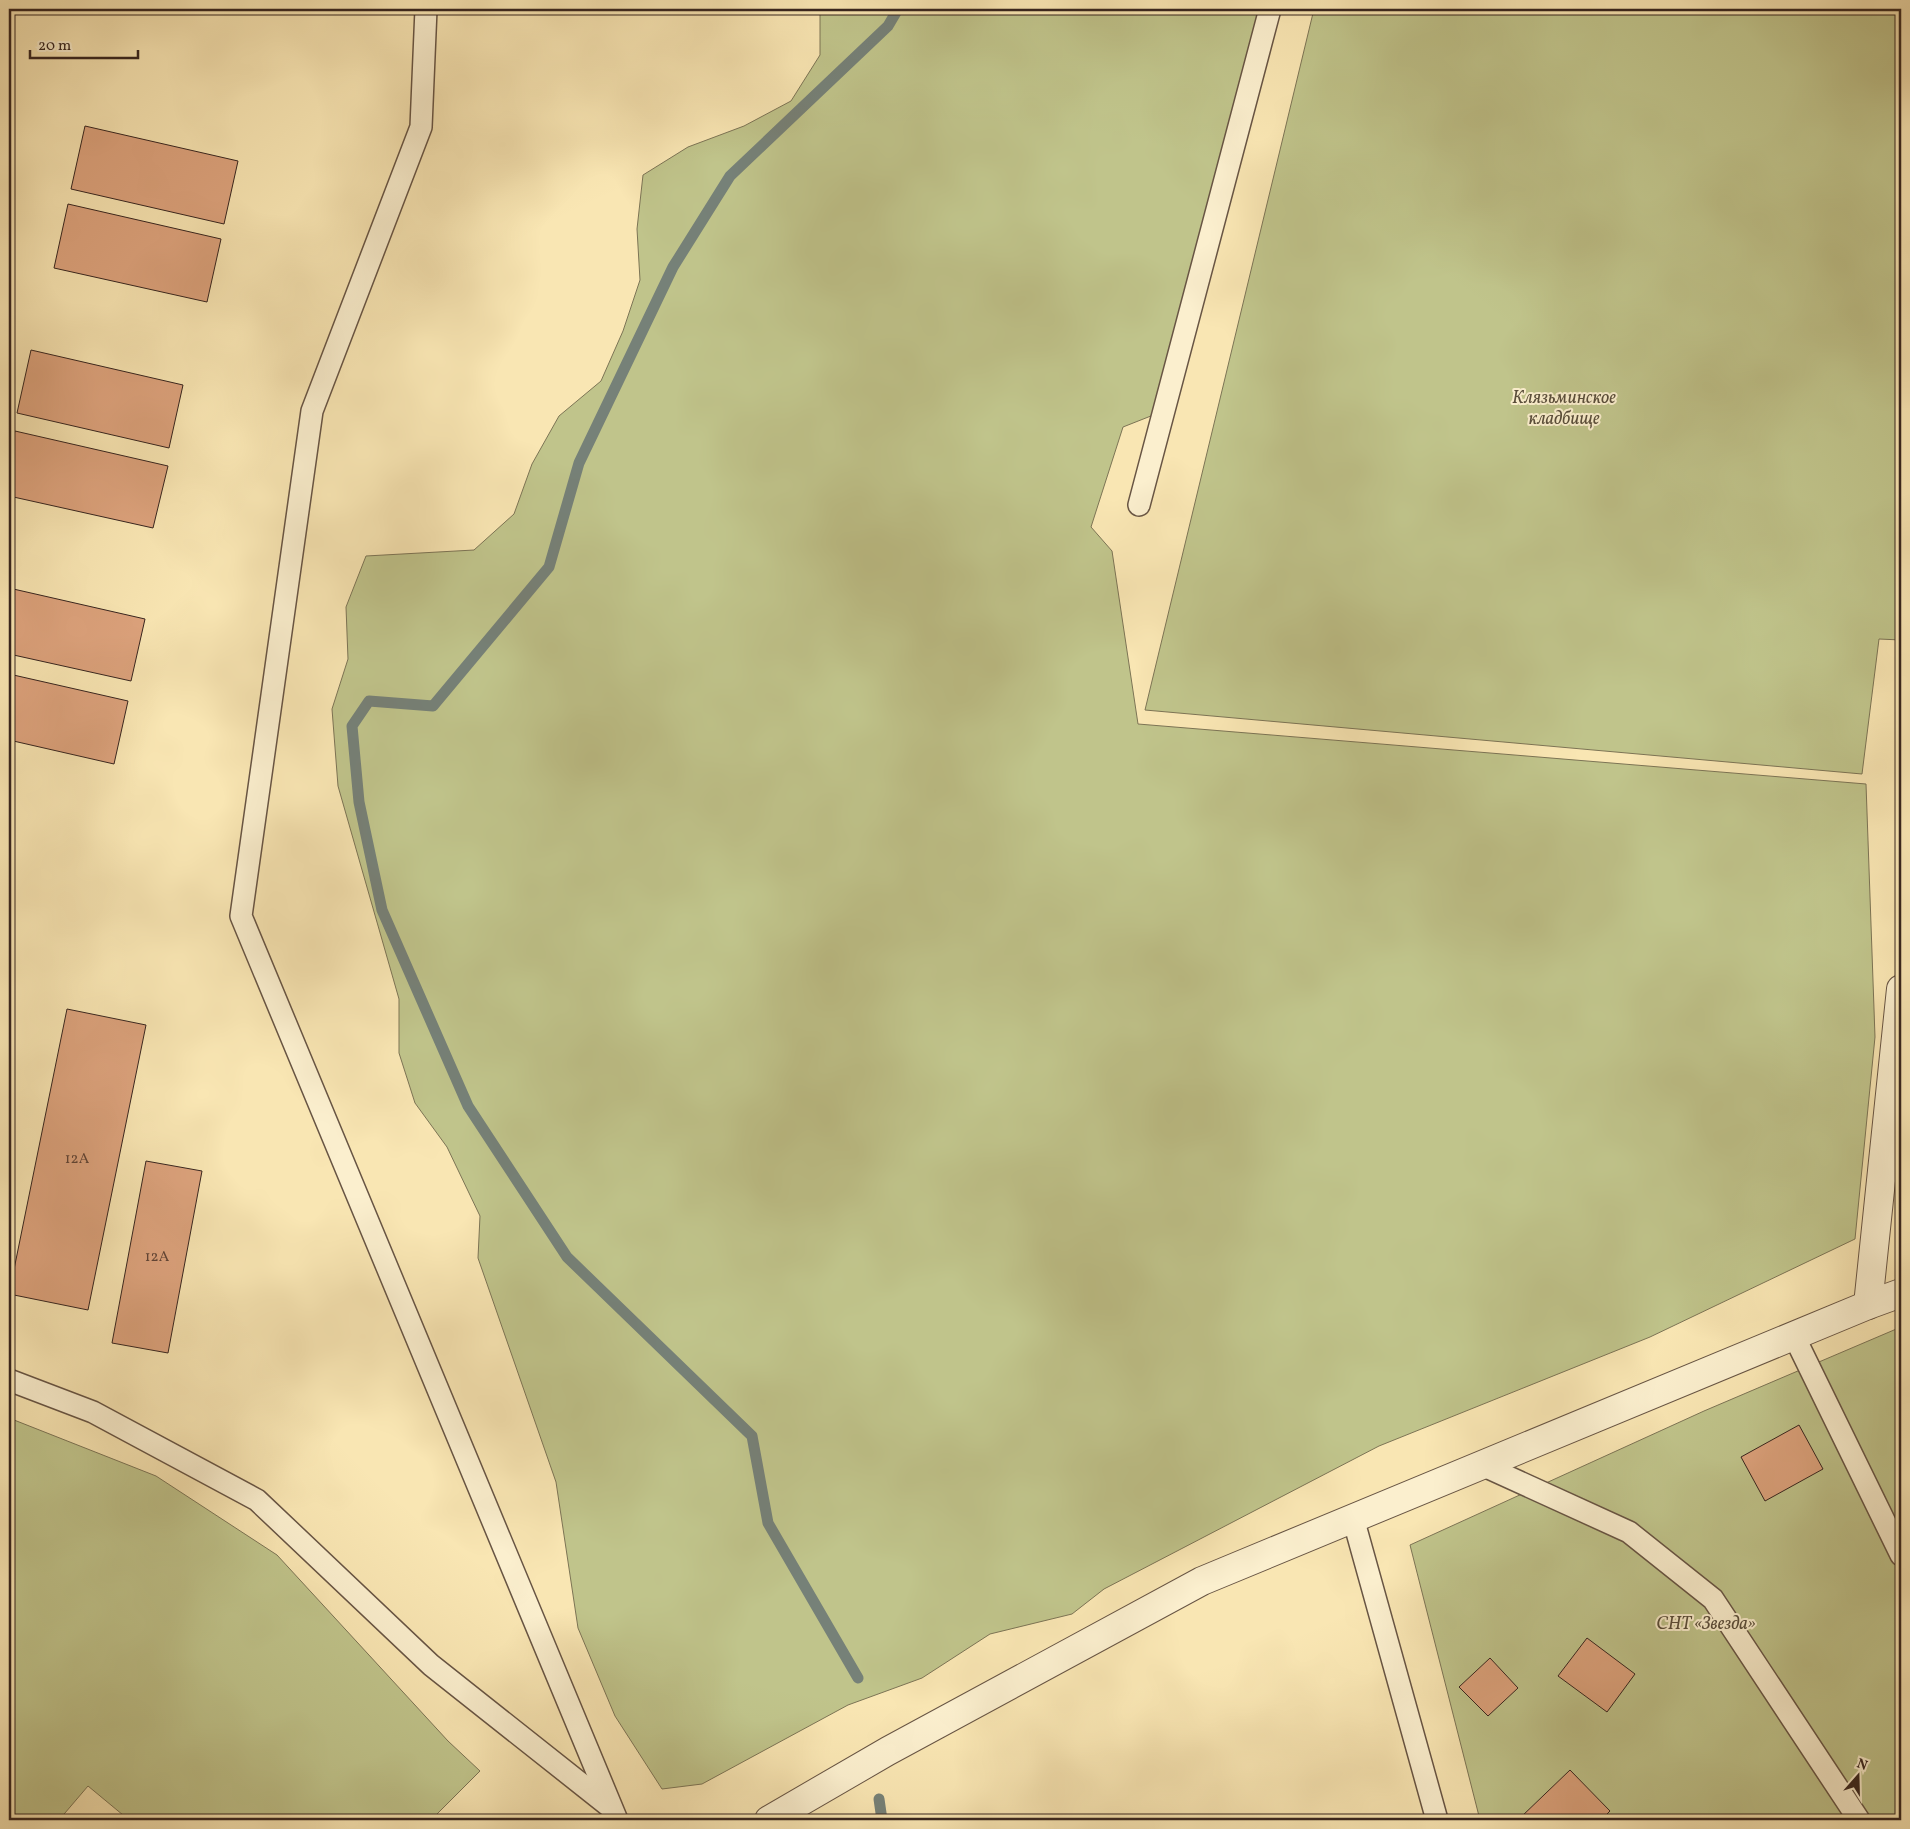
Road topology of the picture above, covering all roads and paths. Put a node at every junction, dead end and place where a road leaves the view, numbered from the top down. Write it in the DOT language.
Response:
graph roads {
  1 [pos="426,9"];
  2 [pos="1270,9"];
  3 [pos="1139,505"];
  4 [pos="1901,988"];
  5 [pos="1901,1293"];
  6 [pos="1868,1305"];
  7 [pos="1794,1336"];
  8 [pos="9,1380"];
  9 [pos="1482,1465"];
  10 [pos="1353,1518"];
  11 [pos="1901,1555"];
  12 [pos="614,1814"];
  13 [pos="770,1820"];
  14 [pos="1437,1820"];
  15 [pos="1859,1820"];
  1 -- 12 [label="lane"];
  2 -- 3 [label="lane"];
  4 -- 6 [label="street"];
  5 -- 6 [label="street"];
  6 -- 7 [label="street"];
  7 -- 9 [label="street"];
  7 -- 11 [label="lane"];
  8 -- 12 [label="lane"];
  9 -- 10 [label="street"];
  9 -- 15 [label="lane"];
  10 -- 13 [label="street"];
  10 -- 14 [label="lane"];
}
